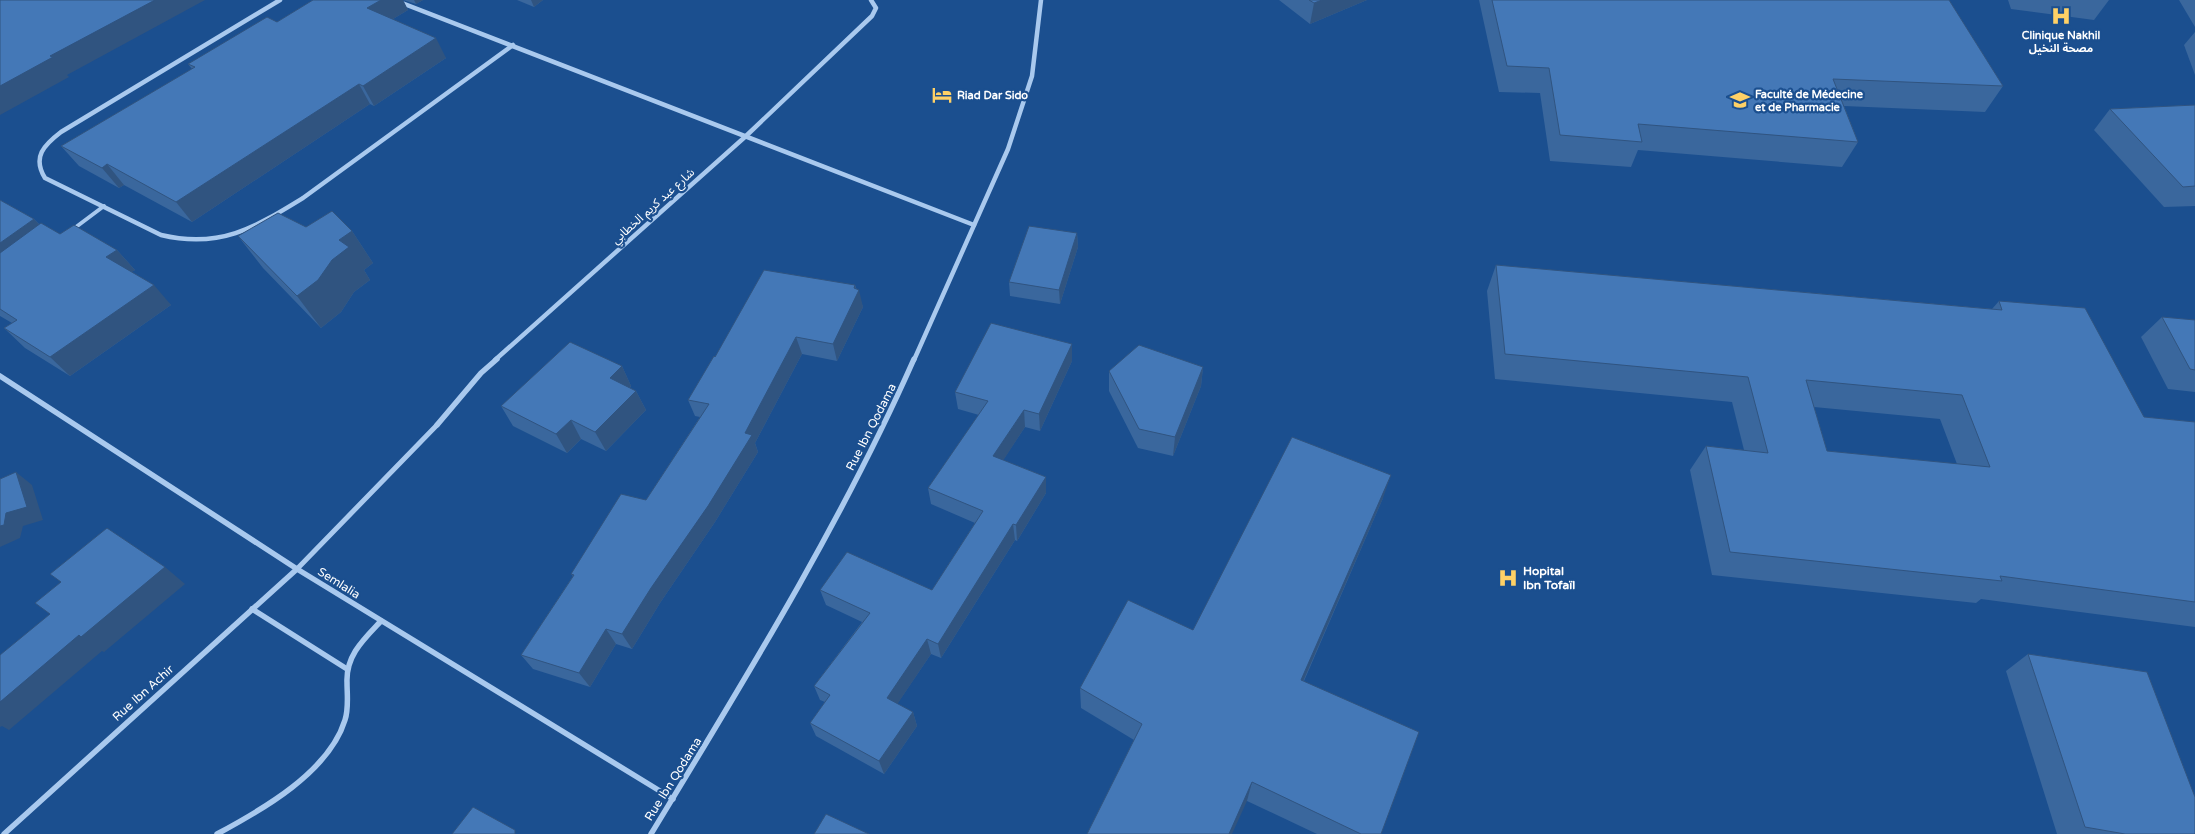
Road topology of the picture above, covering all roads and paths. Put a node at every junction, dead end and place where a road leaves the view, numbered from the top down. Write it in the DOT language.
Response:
graph roads {
  1 [pos="280,0"];
  2 [pos="394,0"];
  3 [pos="871,0"];
  4 [pos="1041,0"];
  5 [pos="513,45"];
  6 [pos="746,136"];
  7 [pos="104,206"];
  8 [pos="974,225"];
  9 [pos="64,235"];
  10 [pos="0,376"];
  11 [pos="437,425"];
  12 [pos="297,569"];
  13 [pos="252,609"];
  14 [pos="381,621"];
  15 [pos="347,669"];
  16 [pos="673,799"];
  17 [pos="4,834"];
  18 [pos="217,834"];
  19 [pos="651,834"];
  1 -- 7 [label="street"];
  2 -- 5 [label="street"];
  3 -- 6 [label="street, شارع عبد كريم الخطابي"];
  4 -- 8 [label="street, Rue Ibn Qodama"];
  5 -- 6 [label="street"];
  5 -- 7 [label="street"];
  6 -- 8 [label="street"];
  6 -- 11 [label="street, شارع عبد كريم الخطابي"];
  7 -- 9 [label="street"];
  8 -- 16 [label="street, Rue Ibn Qodama"];
  10 -- 12 [label="street, Semlalia"];
  11 -- 12 [label="street"];
  12 -- 13 [label="street, Rue Ibn Achir"];
  12 -- 14 [label="street, Semlalia"];
  13 -- 15 [label="street"];
  13 -- 17 [label="street, Rue Ibn Achir"];
  14 -- 15 [label="street"];
  14 -- 16 [label="street, Semlalia"];
  15 -- 18 [label="street"];
  16 -- 19 [label="street, Rue Ibn Qodama"];
}
